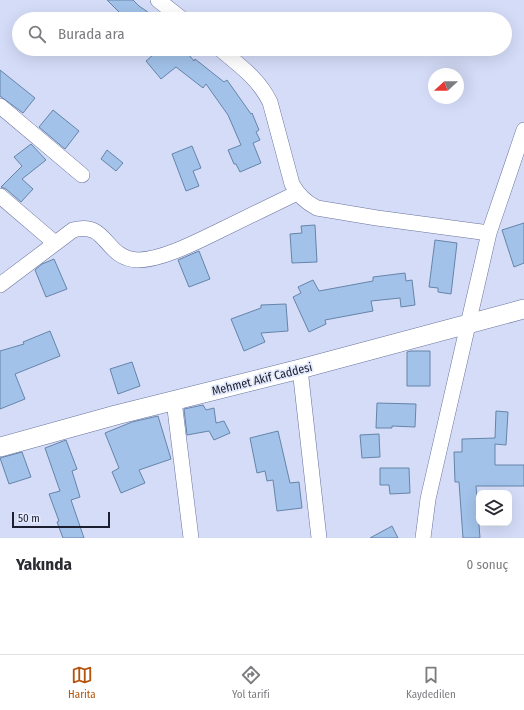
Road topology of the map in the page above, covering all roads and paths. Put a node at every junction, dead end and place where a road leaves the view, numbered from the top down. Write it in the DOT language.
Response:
graph roads {
  1 [pos="158,0"];
  2 [pos="173,12"];
  3 [pos="229,56"];
  4 [pos="0,106"];
  5 [pos="524,130"];
  6 [pos="82,175"];
  7 [pos="297,193"];
  8 [pos="0,196"];
  9 [pos="489,233"];
  10 [pos="55,243"];
  11 [pos="0,285"];
  12 [pos="524,309"];
  13 [pos="468,323"];
  14 [pos="300,369"];
  15 [pos="174,402"];
  16 [pos="0,447"];
  17 [pos="192,538"];
  18 [pos="318,538"];
  19 [pos="423,538"];
  1 -- 2 [label="street"];
  3 -- 7 [label="street"];
  4 -- 6 [label="street"];
  5 -- 9 [label="street"];
  7 -- 9 [label="street"];
  7 -- 10 [label="street"];
  8 -- 10 [label="street"];
  9 -- 13 [label="street"];
  10 -- 11 [label="street"];
  12 -- 13 [label="street, Mehmet Akif Caddesi"];
  13 -- 14 [label="street, Mehmet Akif Caddesi"];
  13 -- 19 [label="street"];
  14 -- 15 [label="street, Mehmet Akif Caddesi"];
  14 -- 18 [label="street"];
  15 -- 16 [label="street, Mehmet Akif Caddesi"];
  15 -- 17 [label="street"];
}
